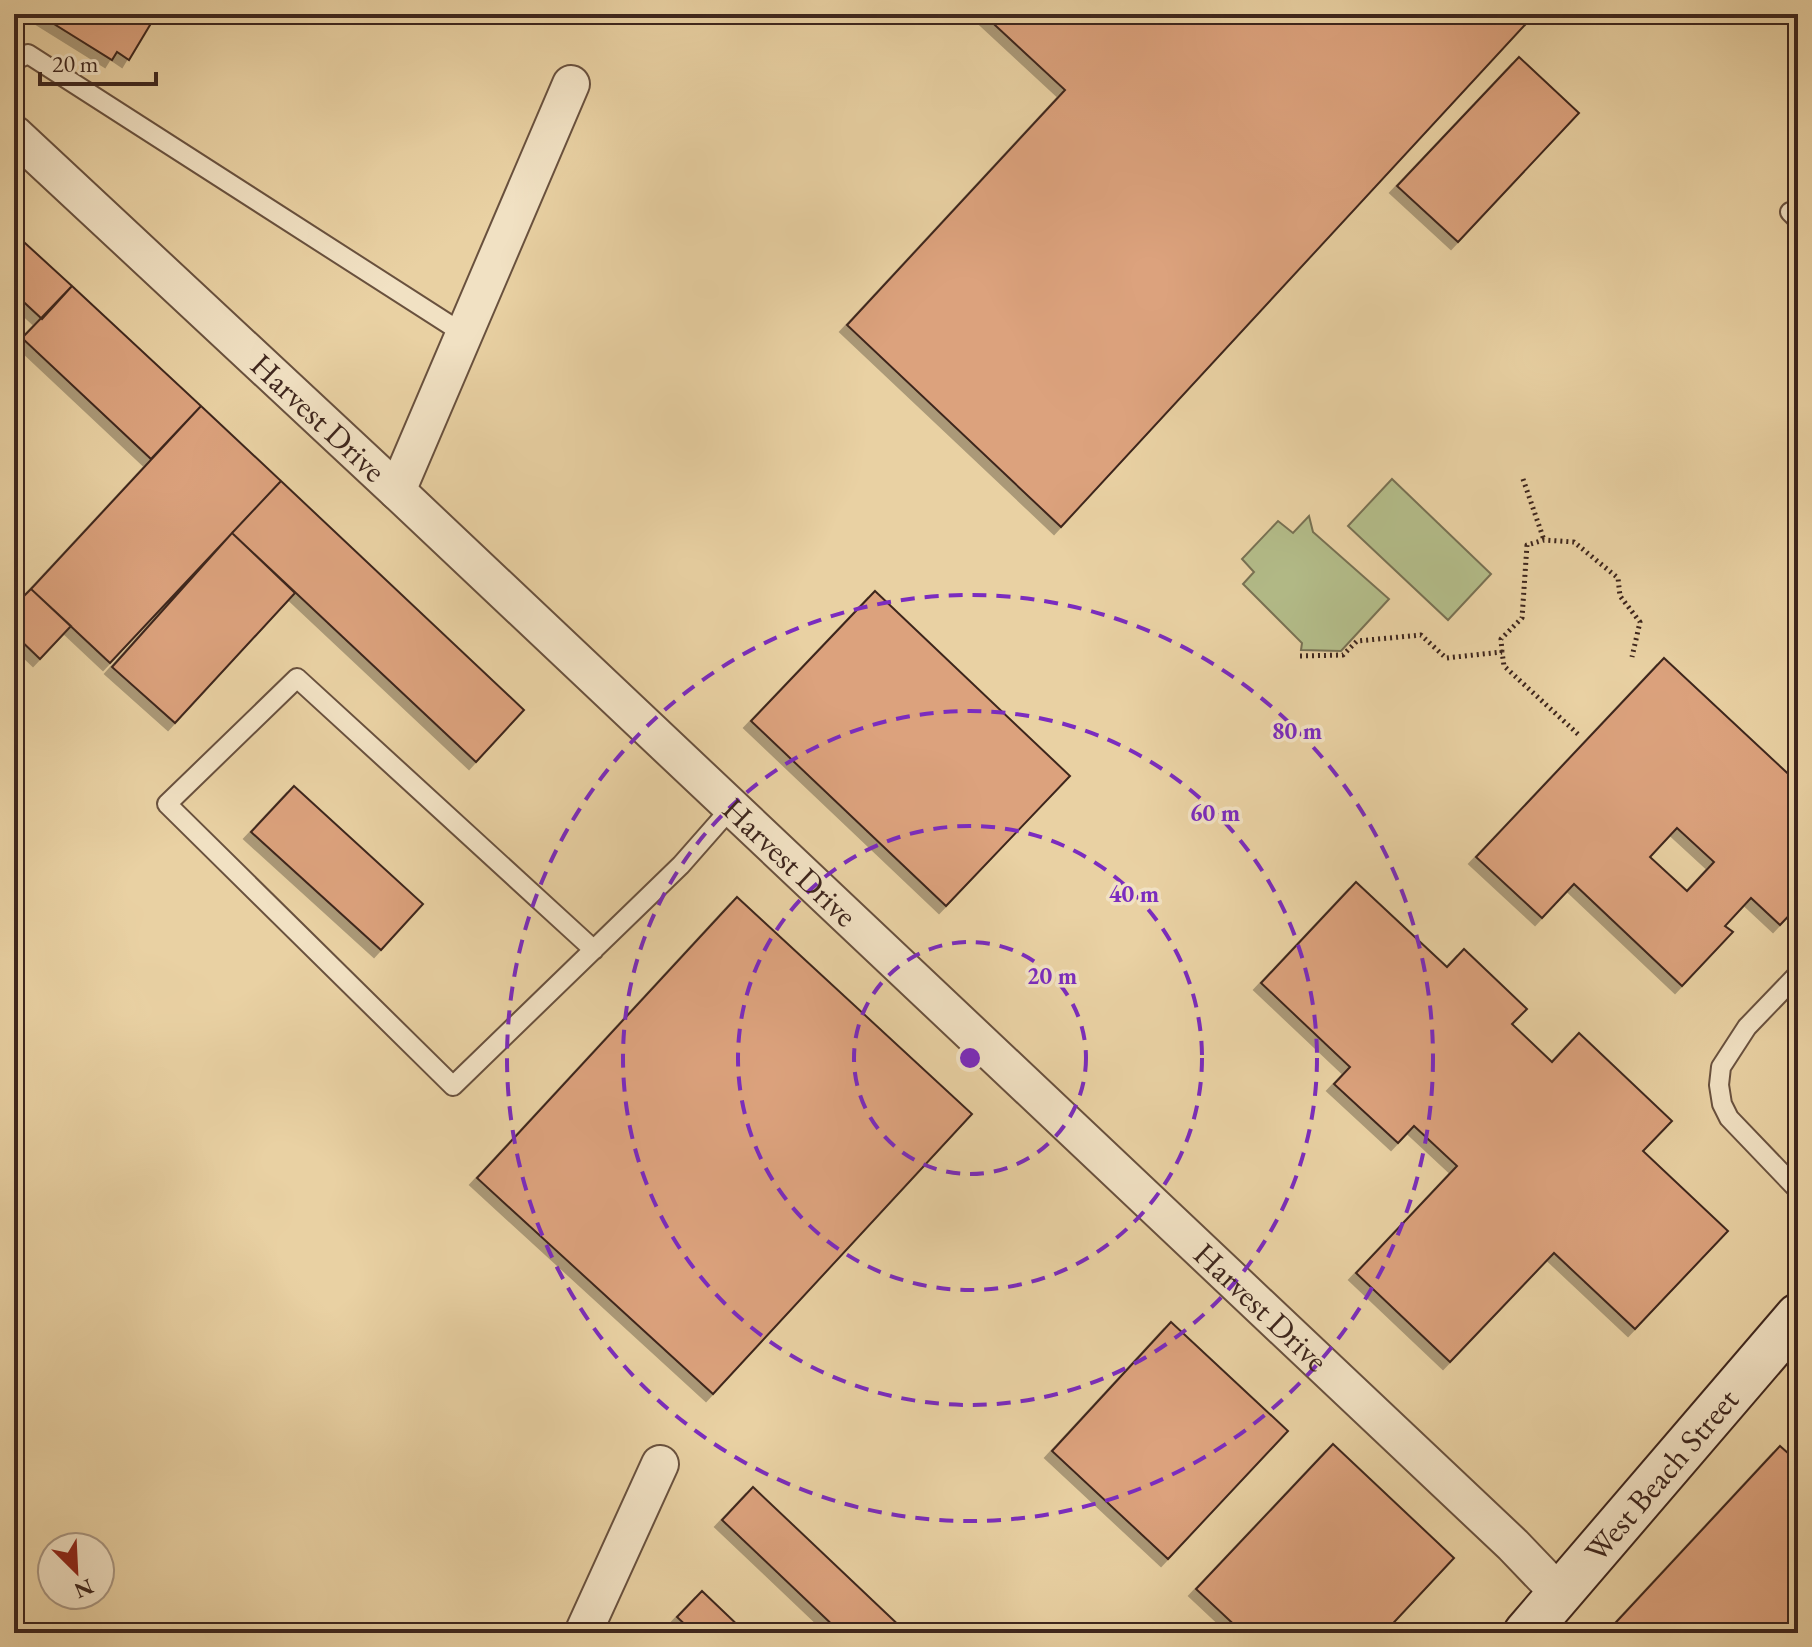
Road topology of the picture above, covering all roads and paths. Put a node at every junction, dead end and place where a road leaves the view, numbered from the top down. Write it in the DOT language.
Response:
graph roads {
  1 [pos="14,61"];
  2 [pos="571,84"];
  3 [pos="14,134"];
  4 [pos="464,334"];
  5 [pos="1523,479"];
  6 [pos="397,491"];
  7 [pos="1544,540"];
  8 [pos="1502,652"];
  9 [pos="1300,656"];
  10 [pos="1632,657"];
  11 [pos="1580,736"];
  12 [pos="732,807"];
  13 [pos="594,950"];
  14 [pos="1798,974"];
  15 [pos="1798,1190"];
  16 [pos="1798,1316"];
  17 [pos="660,1464"];
  18 [pos="1560,1594"];
  19 [pos="583,1633"];
  20 [pos="1526,1633"];
  1 -- 4 [label="lane"];
  2 -- 4 [label="street"];
  3 -- 6 [label="street, Harvest Drive"];
  4 -- 6 [label="street"];
  5 -- 7 [label="path"];
  6 -- 12 [label="street, Harvest Drive"];
  7 -- 8 [label="path"];
  7 -- 10 [label="path"];
  8 -- 9 [label="path"];
  8 -- 11 [label="path"];
  12 -- 13 [label="lane"];
  12 -- 18 [label="street, Harvest Drive"];
  13 -- 13 [label="lane"];
  14 -- 15 [label="lane"];
  16 -- 18 [label="main road, West Beach Street"];
  17 -- 19 [label="street"];
  18 -- 20 [label="main road, West Beach Street"];
}
